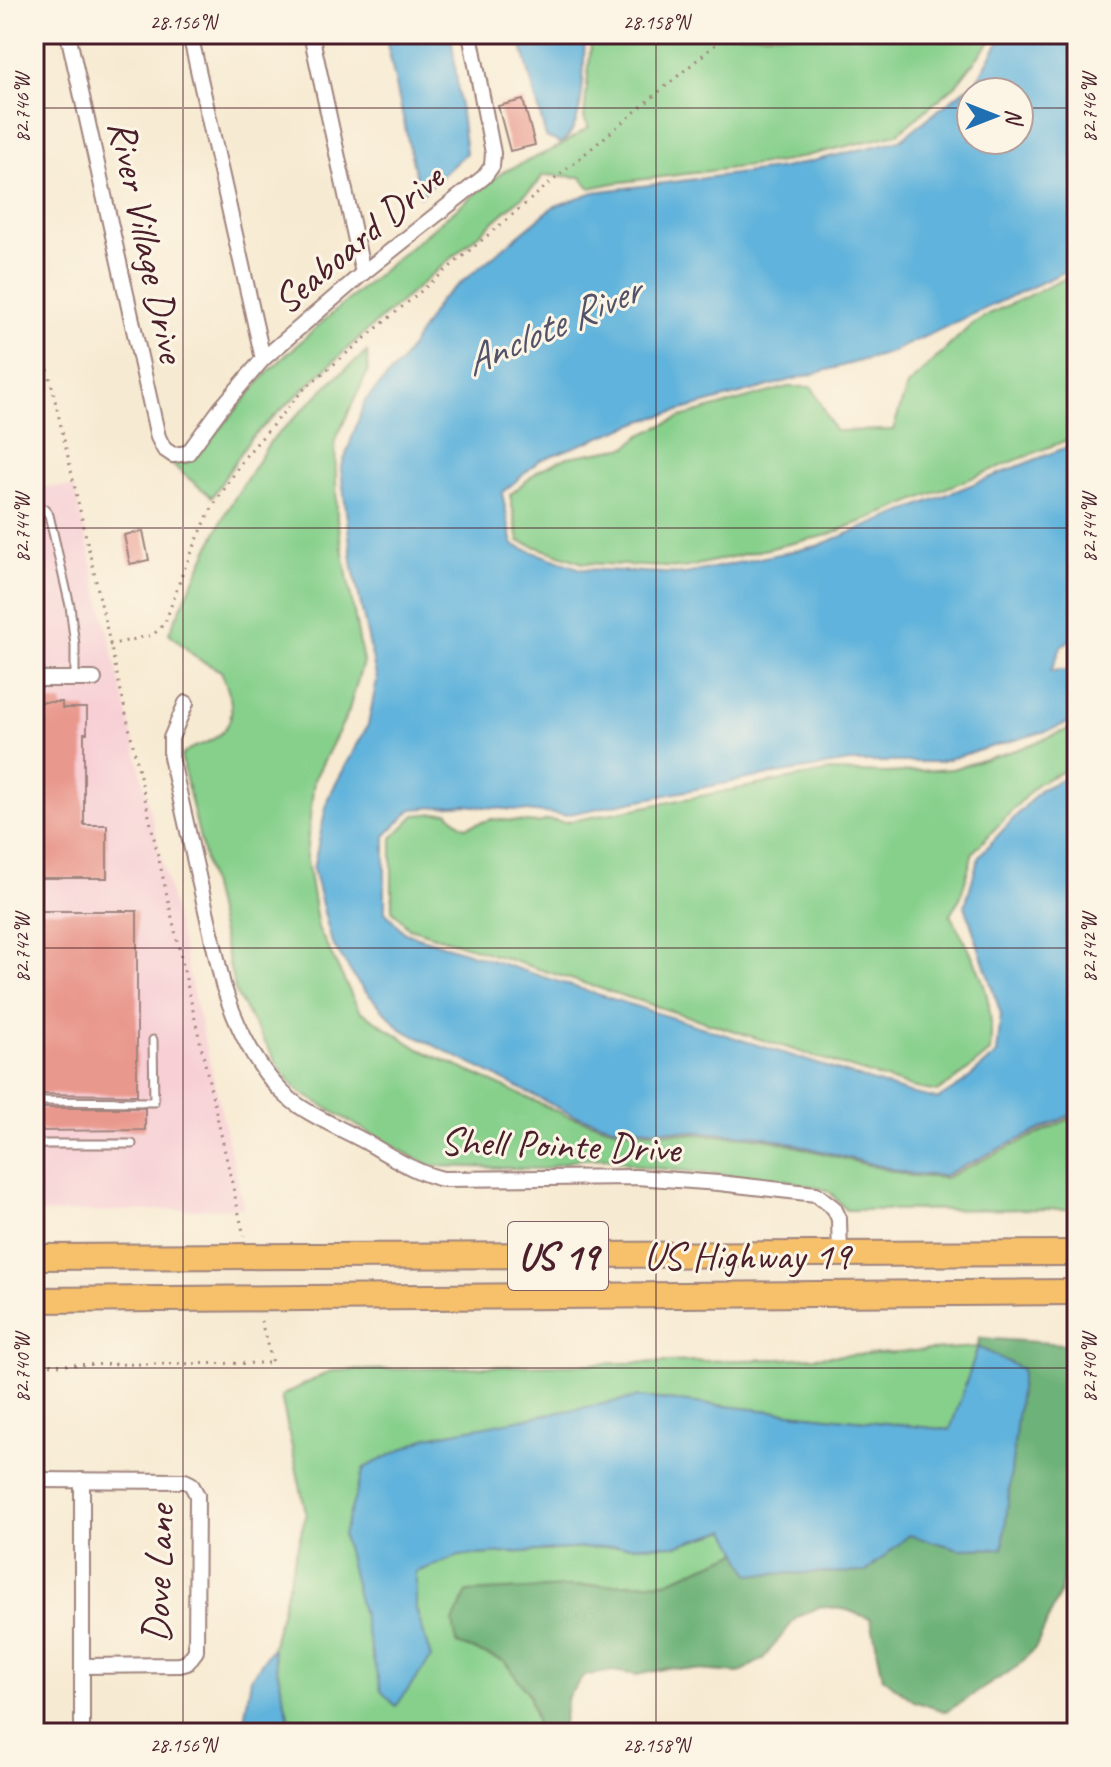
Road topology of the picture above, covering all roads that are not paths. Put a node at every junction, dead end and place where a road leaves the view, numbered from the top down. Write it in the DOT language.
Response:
graph roads {
  1 [pos="68,34"];
  2 [pos="190,34"];
  3 [pos="311,34"];
  4 [pos="470,34"];
  5 [pos="363,273"];
  6 [pos="263,359"];
  7 [pos="173,455"];
  8 [pos="34,505"];
  9 [pos="34,679"];
  10 [pos="75,679"];
  11 [pos="94,679"];
  12 [pos="186,703"];
  13 [pos="153,1040"];
  14 [pos="34,1101"];
  15 [pos="34,1144"];
  16 [pos="132,1144"];
  17 [pos="1077,1253"];
  18 [pos="840,1255"];
  19 [pos="34,1257"];
  20 [pos="1077,1292"];
  21 [pos="34,1300"];
  22 [pos="34,1480"];
  23 [pos="82,1480"];
  24 [pos="82,1666"];
  25 [pos="82,1733"];
  1 -- 7 [label="street, River Village Drive"];
  2 -- 6 [label="street"];
  3 -- 5 [label="street"];
  4 -- 5 [label="street, Seaboard Drive"];
  5 -- 6 [label="street, Seaboard Drive"];
  6 -- 7 [label="street, Seaboard Drive"];
  8 -- 10 [label="lane"];
  9 -- 10 [label="street"];
  10 -- 11 [label="street"];
  12 -- 18 [label="street, Shell Pointe Drive"];
  13 -- 14 [label="lane"];
  15 -- 16 [label="lane"];
  17 -- 18 [label="highway, US Highway 19 / US 19"];
  18 -- 19 [label="highway, US Highway 19 / US 19"];
  20 -- 21 [label="highway, US Highway 19 / US 19"];
  22 -- 23 [label="street"];
  23 -- 24 [label="street"];
  23 -- 24 [label="street, Dove Lane"];
  24 -- 25 [label="street"];
}
